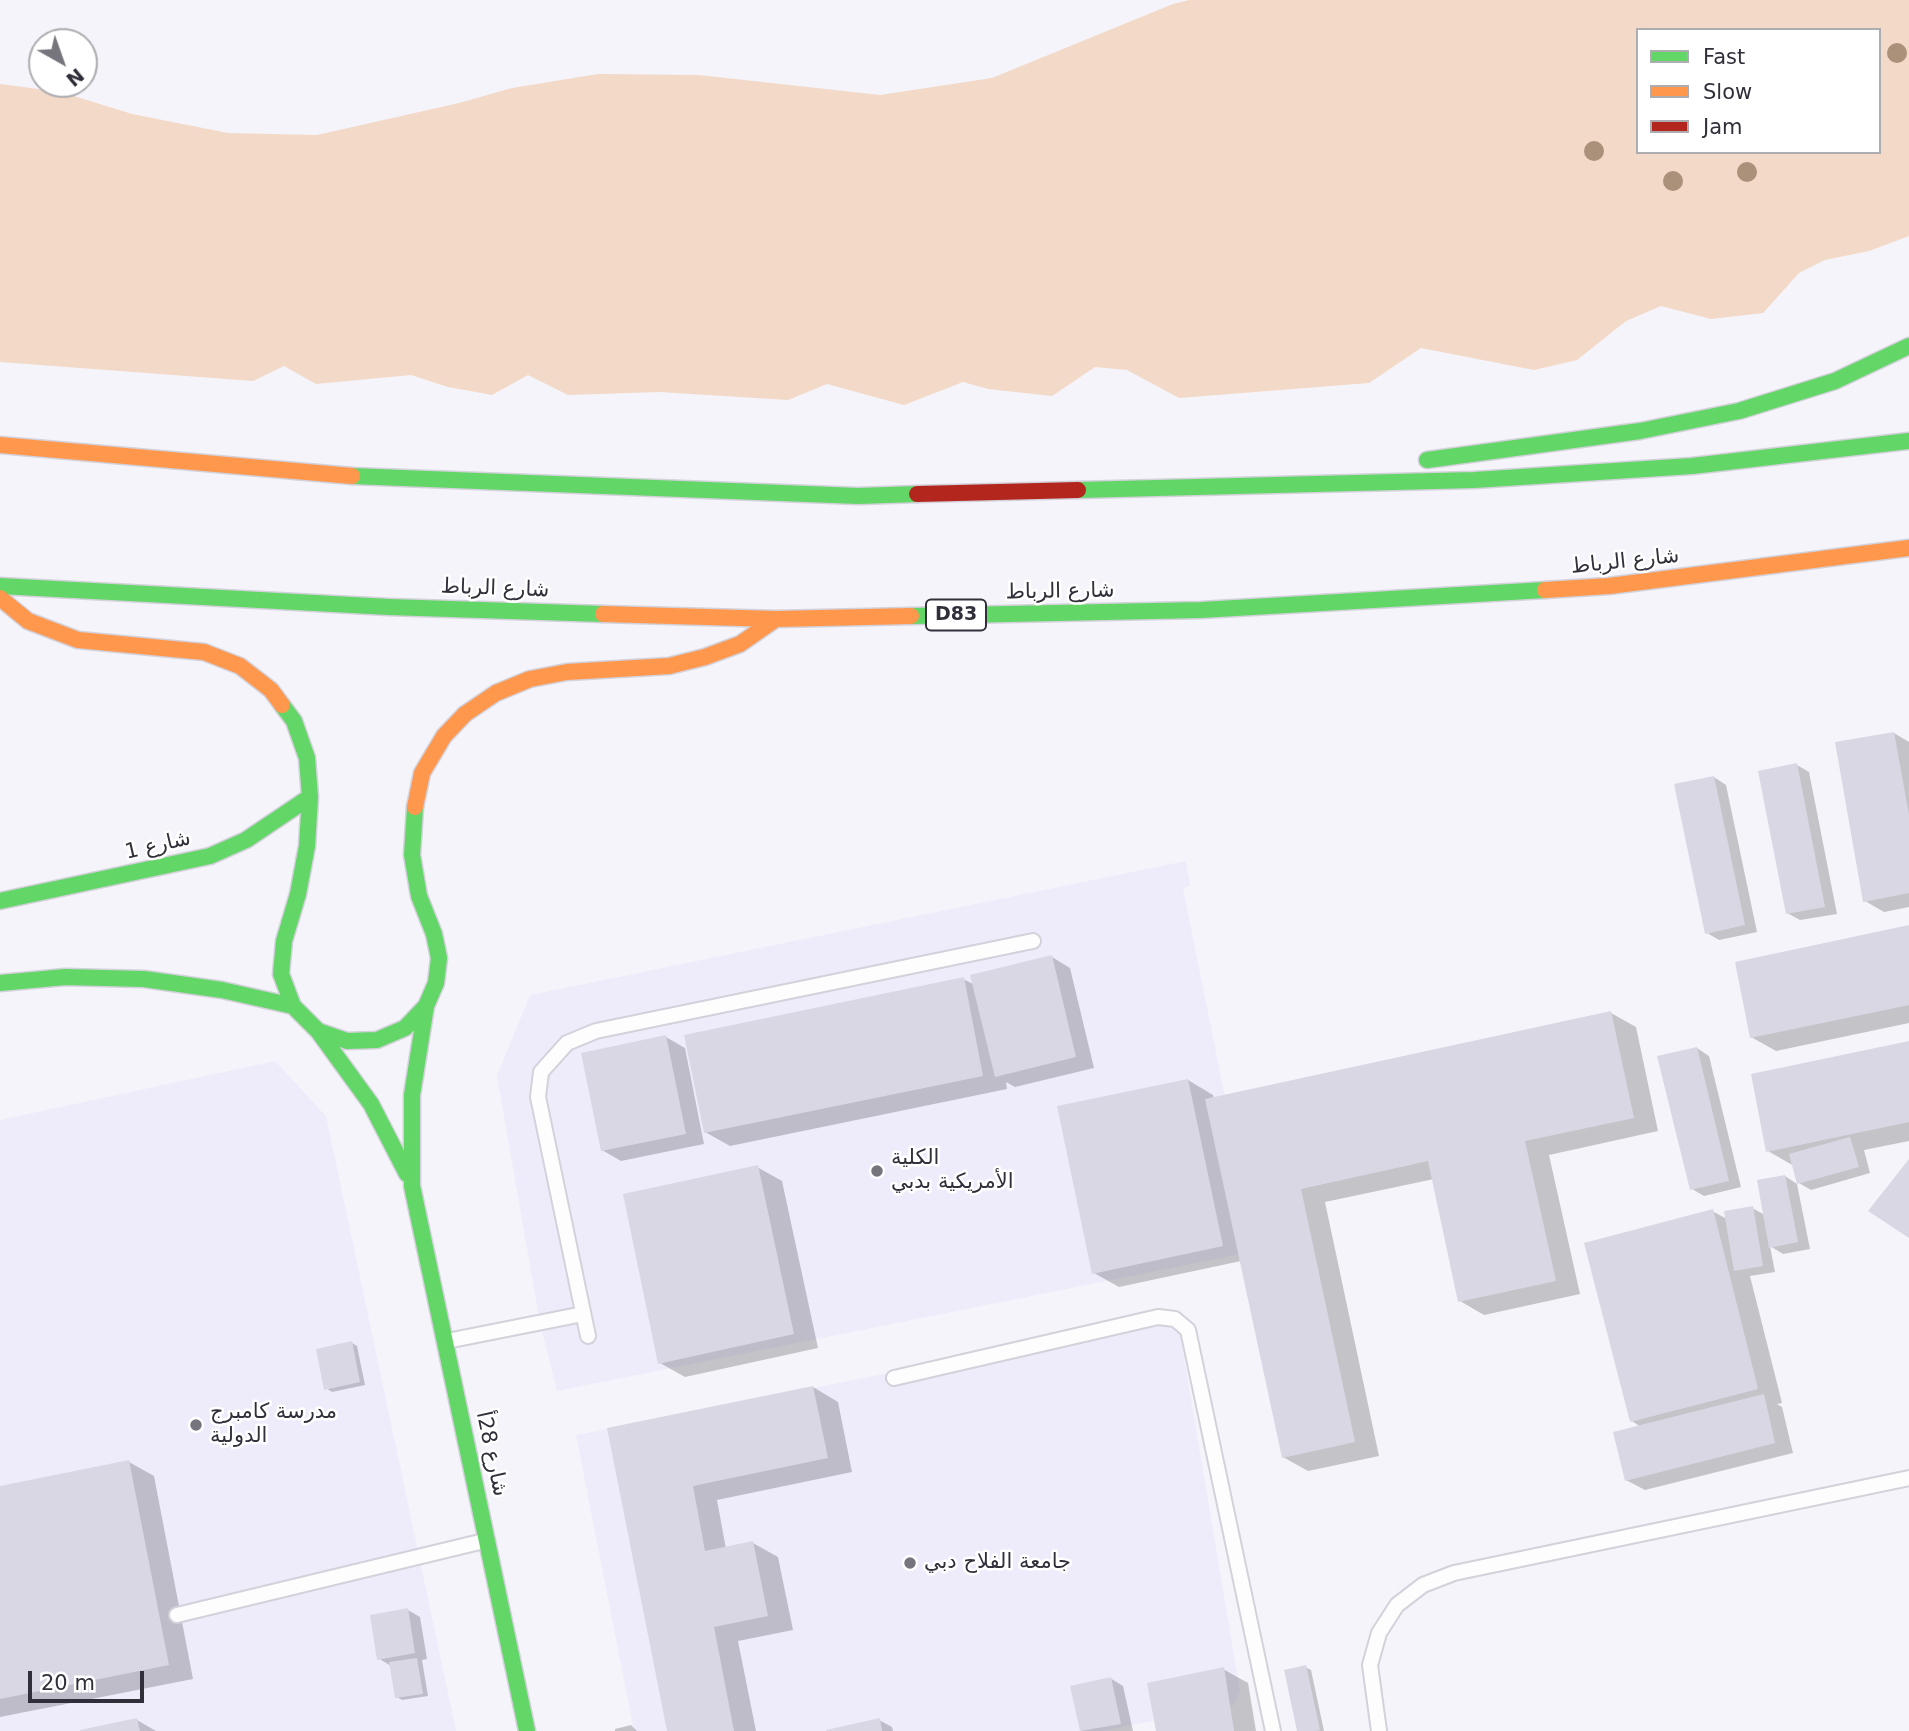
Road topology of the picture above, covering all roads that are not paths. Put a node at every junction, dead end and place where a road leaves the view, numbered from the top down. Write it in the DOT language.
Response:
graph roads {
  1 [pos="1909,346"];
  2 [pos="1909,441"];
  3 [pos="0,445"];
  4 [pos="1410,462"];
  5 [pos="1383,466"];
  6 [pos="1234,485"];
  7 [pos="1909,548"];
  8 [pos="0,586"];
  9 [pos="0,598"];
  10 [pos="776,620"];
  11 [pos="310,797"];
  12 [pos="0,901"];
  13 [pos="1033,941"];
  14 [pos="0,983"];
  15 [pos="293,1006"];
  16 [pos="426,1006"];
  17 [pos="318,1031"];
  18 [pos="412,1186"];
  19 [pos="583,1314"];
  20 [pos="588,1336"];
  21 [pos="444,1341"];
  22 [pos="894,1378"];
  23 [pos="1909,1478"];
  24 [pos="488,1540"];
  25 [pos="177,1615"];
  26 [pos="527,1731"];
  27 [pos="1273,1731"];
  28 [pos="1380,1731"];
  1 -- 4 [label="main road"];
  2 -- 6 [label="main road"];
  3 -- 6 [label="main road"];
  5 -- 6 [label="main road"];
  7 -- 10 [label="main road, شارع الرباط / D83"];
  8 -- 10 [label="main road, شارع الرباط / D83"];
  9 -- 11 [label="main road"];
  10 -- 16 [label="main road, شارع 28أ"];
  11 -- 12 [label="main road, شارع 1"];
  11 -- 15 [label="main road"];
  13 -- 19 [label="lane"];
  14 -- 15 [label="main road"];
  15 -- 17 [label="main road, شارع 28أ"];
  16 -- 17 [label="main road"];
  16 -- 18 [label="main road, شارع 28أ"];
  17 -- 18 [label="main road, شارع 28أ"];
  18 -- 21 [label="main road, شارع 28أ"];
  19 -- 20 [label="lane"];
  19 -- 21 [label="lane"];
  21 -- 24 [label="main road, شارع 28أ"];
  22 -- 27 [label="lane"];
  23 -- 28 [label="lane"];
  24 -- 25 [label="lane"];
  24 -- 26 [label="main road, شارع 28أ"];
}
